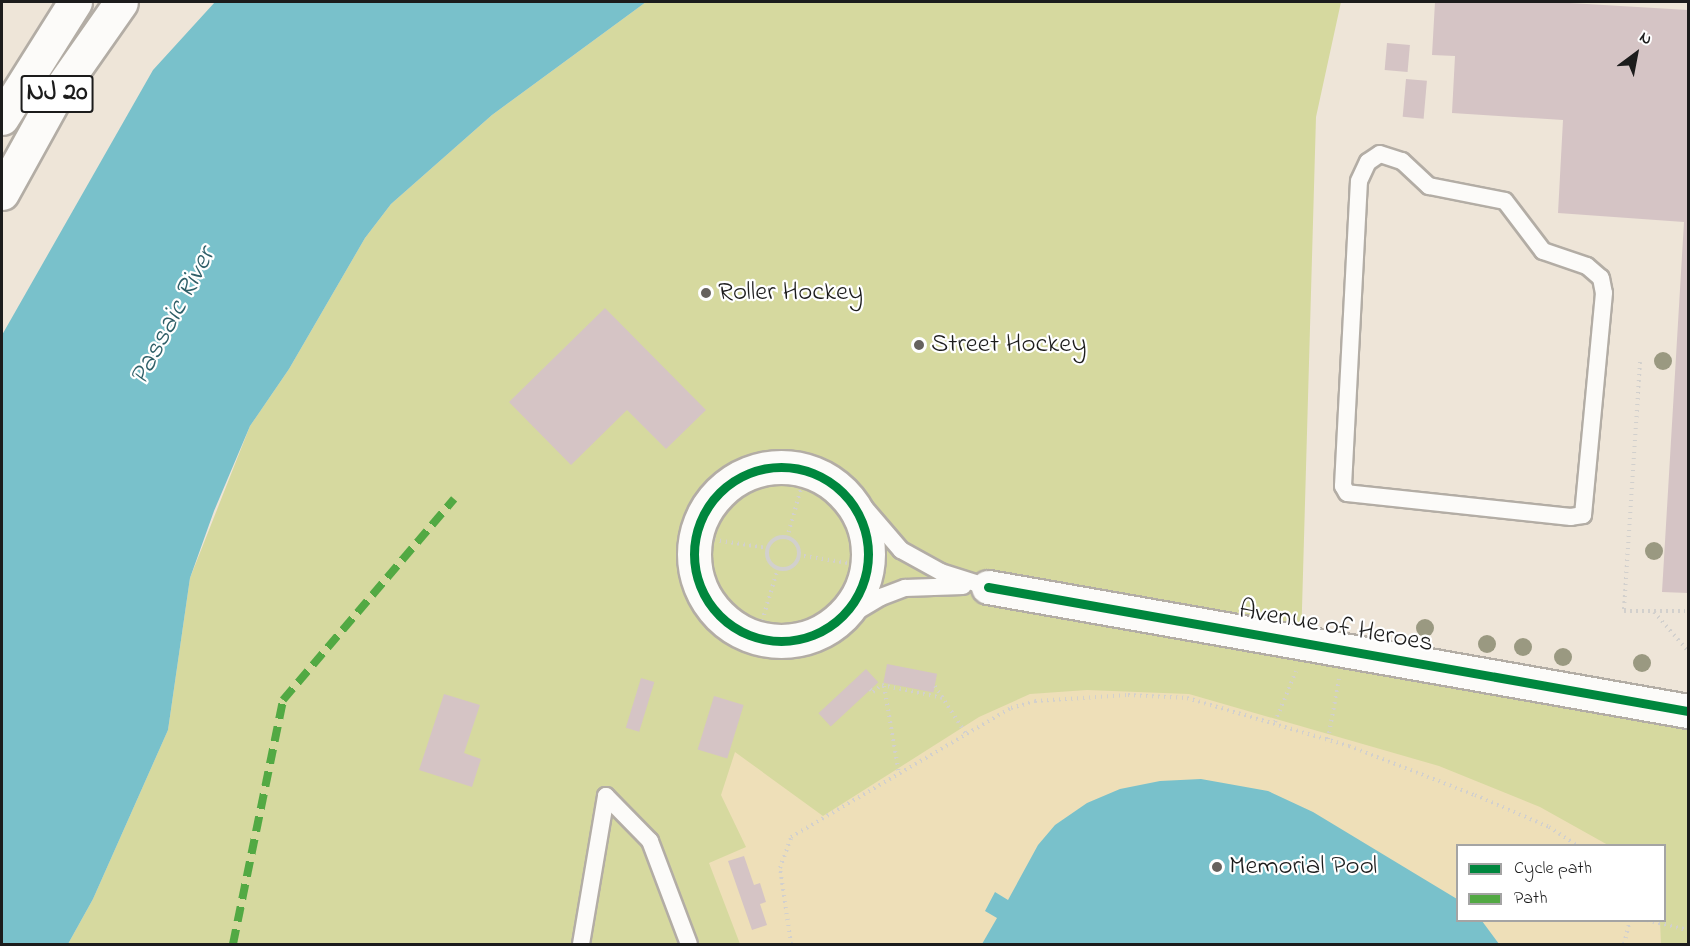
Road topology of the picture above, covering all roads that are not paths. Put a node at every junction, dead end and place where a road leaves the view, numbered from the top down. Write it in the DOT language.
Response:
graph roads {
  1 [pos="75,2"];
  2 [pos="121,2"];
  3 [pos="2,118"];
  4 [pos="2,193"];
  5 [pos="819,477"];
  6 [pos="1347,493"];
  7 [pos="988,587"];
  8 [pos="827,629"];
  9 [pos="1684,712"];
  10 [pos="581,945"];
  11 [pos="689,945"];
  1 -- 3 [label="street, NJ 20"];
  2 -- 4 [label="street, NJ 20"];
  5 -- 7 [label="lane, Avenue of Heroes"];
  5 -- 8 [label="street, Avenue of Heroes"];
  5 -- 8 [label="street, Avenue of Heroes"];
  6 -- 6 [label="lane"];
  7 -- 8 [label="lane"];
  7 -- 9 [label="street, Avenue of Heroes"];
  10 -- 11 [label="lane"];
}
